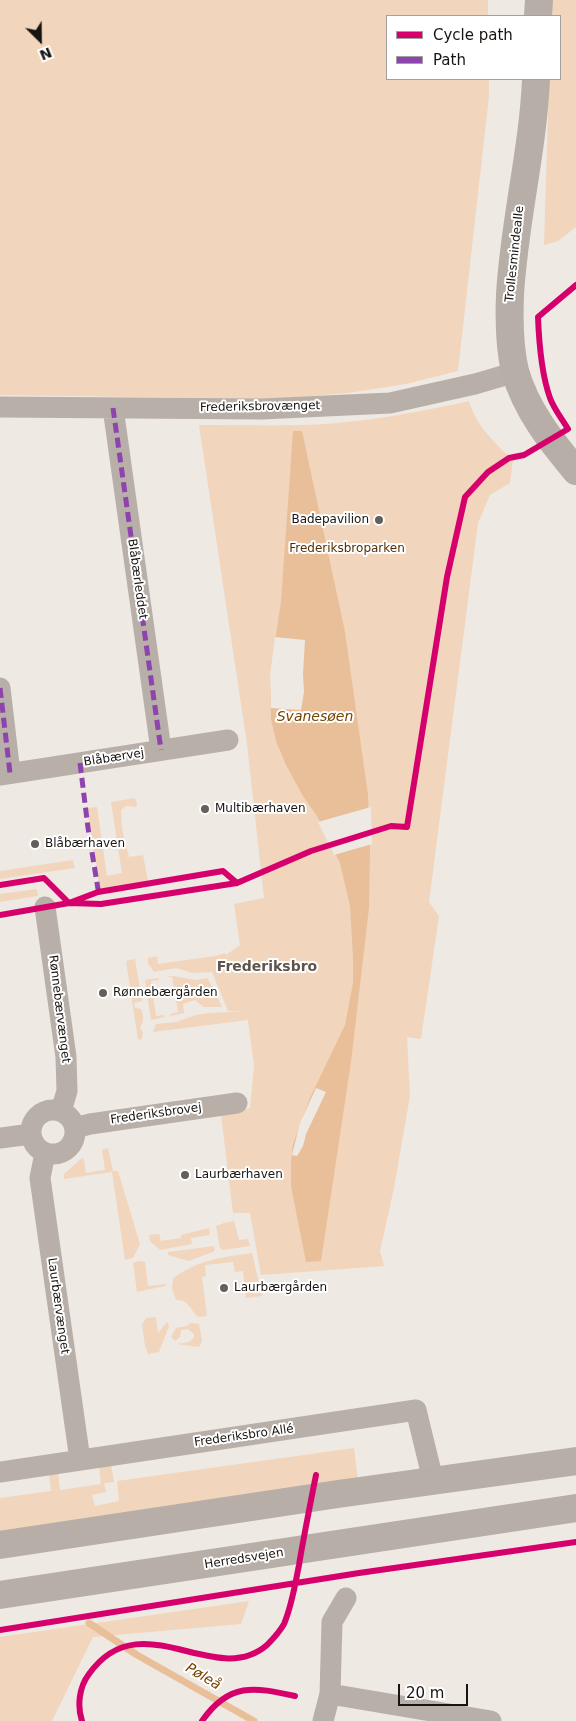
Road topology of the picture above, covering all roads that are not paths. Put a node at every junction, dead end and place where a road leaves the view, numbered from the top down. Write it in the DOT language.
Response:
graph roads {
  1 [pos="538,0"];
  2 [pos="538,15"];
  3 [pos="536,80"];
  4 [pos="516,372"];
  5 [pos="0,407"];
  6 [pos="113,408"];
  7 [pos="576,471"];
  8 [pos="0,688"];
  9 [pos="228,740"];
  10 [pos="161,750"];
  11 [pos="5,774"];
  12 [pos="45,907"];
  13 [pos="237,1103"];
  14 [pos="61,1111"];
  15 [pos="75,1128"];
  16 [pos="31,1134"];
  17 [pos="0,1138"];
  18 [pos="45,1153"];
  19 [pos="80,1460"];
  20 [pos="576,1461"];
  21 [pos="0,1472"];
  22 [pos="433,1480"];
  23 [pos="576,1508"];
  24 [pos="0,1545"];
  25 [pos="0,1595"];
  26 [pos="346,1598"];
  27 [pos="330,1694"];
  28 [pos="323,1721"];
  29 [pos="492,1721"];
  1 -- 2 [label="street"];
  3 -- 4 [label="street, Trollesmindealle"];
  4 -- 6 [label="street, Frederiksbrovænget"];
  4 -- 7 [label="street, Trollesmindealle"];
  5 -- 6 [label="street, Frederiksbrovænget"];
  6 -- 10 [label="street, Blåbærleddet"];
  8 -- 11 [label="street"];
  9 -- 10 [label="street, Blåbærvej"];
  10 -- 11 [label="street, Blåbærvej"];
  12 -- 14 [label="street, Rønnebærvænget"];
  13 -- 15 [label="street, Frederiksbrovej"];
  14 -- 15 [label="street"];
  14 -- 16 [label="street"];
  15 -- 18 [label="street"];
  16 -- 17 [label="street"];
  16 -- 18 [label="street"];
  18 -- 19 [label="street, Laurbærvænget"];
  19 -- 21 [label="street, Frederiksbro Allé"];
  19 -- 22 [label="street, Frederiksbro Allé"];
  20 -- 22 [label="street"];
  22 -- 24 [label="street"];
  23 -- 25 [label="street, Herredsvejen"];
  26 -- 27 [label="street"];
  27 -- 28 [label="street"];
  27 -- 29 [label="street"];
}
